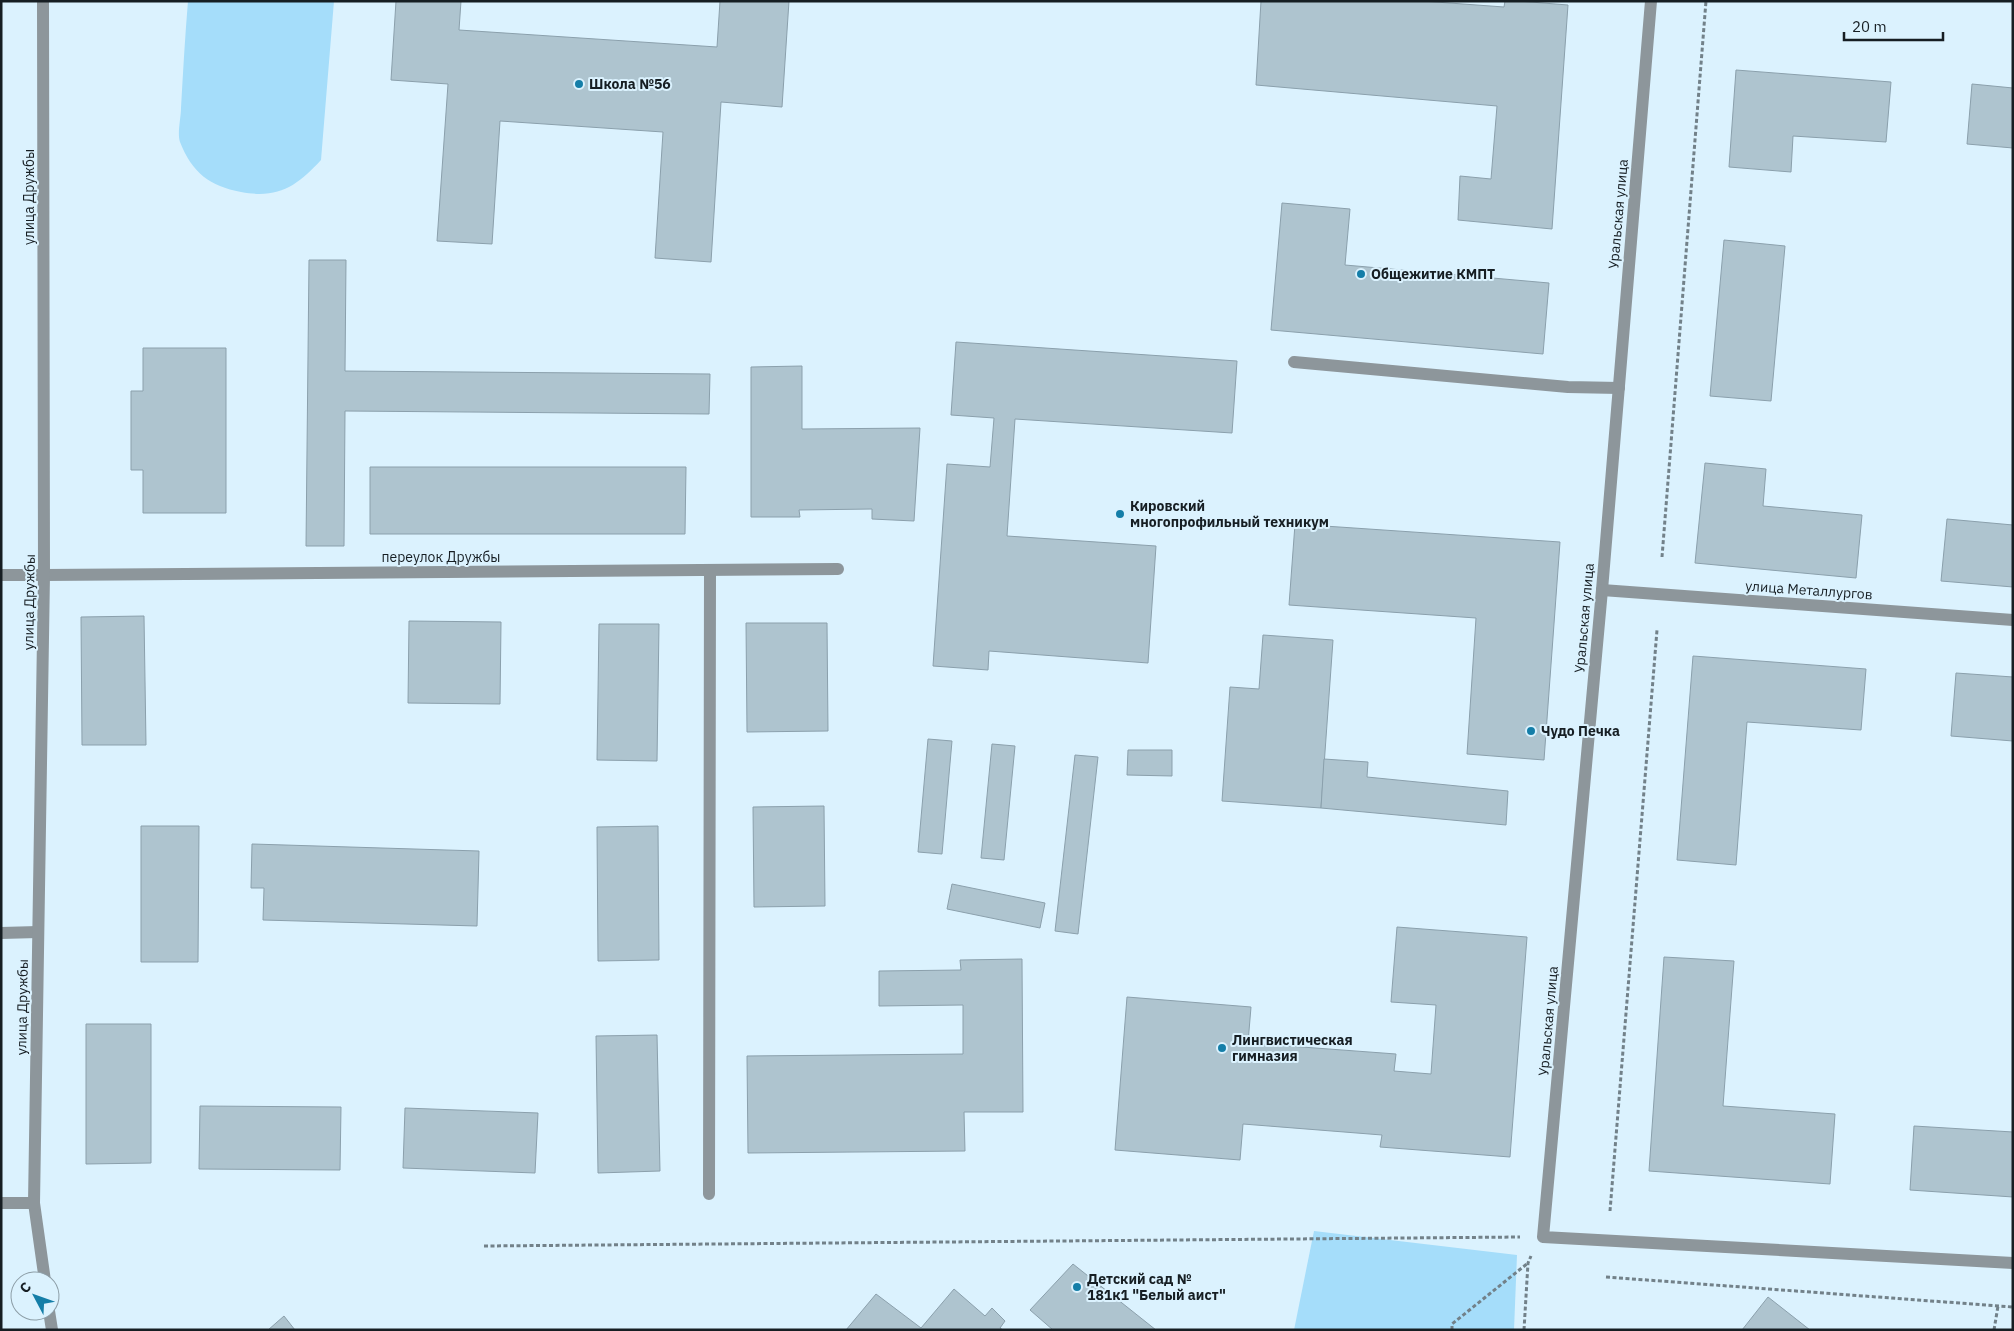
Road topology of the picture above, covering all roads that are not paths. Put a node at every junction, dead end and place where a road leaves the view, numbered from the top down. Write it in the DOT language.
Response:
graph roads {
  1 [pos="43,1"];
  2 [pos="1651,1"];
  3 [pos="1294,362"];
  4 [pos="1619,388"];
  5 [pos="838,569"];
  6 [pos="710,570"];
  7 [pos="1,575"];
  8 [pos="44,575"];
  9 [pos="1602,590"];
  10 [pos="2013,620"];
  11 [pos="38,932"];
  12 [pos="1,933"];
  13 [pos="709,1194"];
  14 [pos="34,1203"];
  15 [pos="1,1204"];
  16 [pos="2013,1263"];
  17 [pos="44,1271"];
  1 -- 8 [label="street, улица Дружбы"];
  2 -- 4 [label="street, Уральская улица"];
  3 -- 4 [label="street"];
  4 -- 9 [label="street, Уральская улица"];
  5 -- 6 [label="street, переулок Дружбы"];
  6 -- 8 [label="street, переулок Дружбы"];
  6 -- 13 [label="street"];
  7 -- 8 [label="street, переулок Дружбы"];
  8 -- 11 [label="street, улица Дружбы"];
  9 -- 10 [label="street, улица Металлургов"];
  9 -- 16 [label="street, Уральская улица"];
  11 -- 12 [label="street"];
  11 -- 14 [label="street, улица Дружбы"];
  14 -- 15 [label="street"];
  14 -- 17 [label="street, улица Дружбы"];
}
